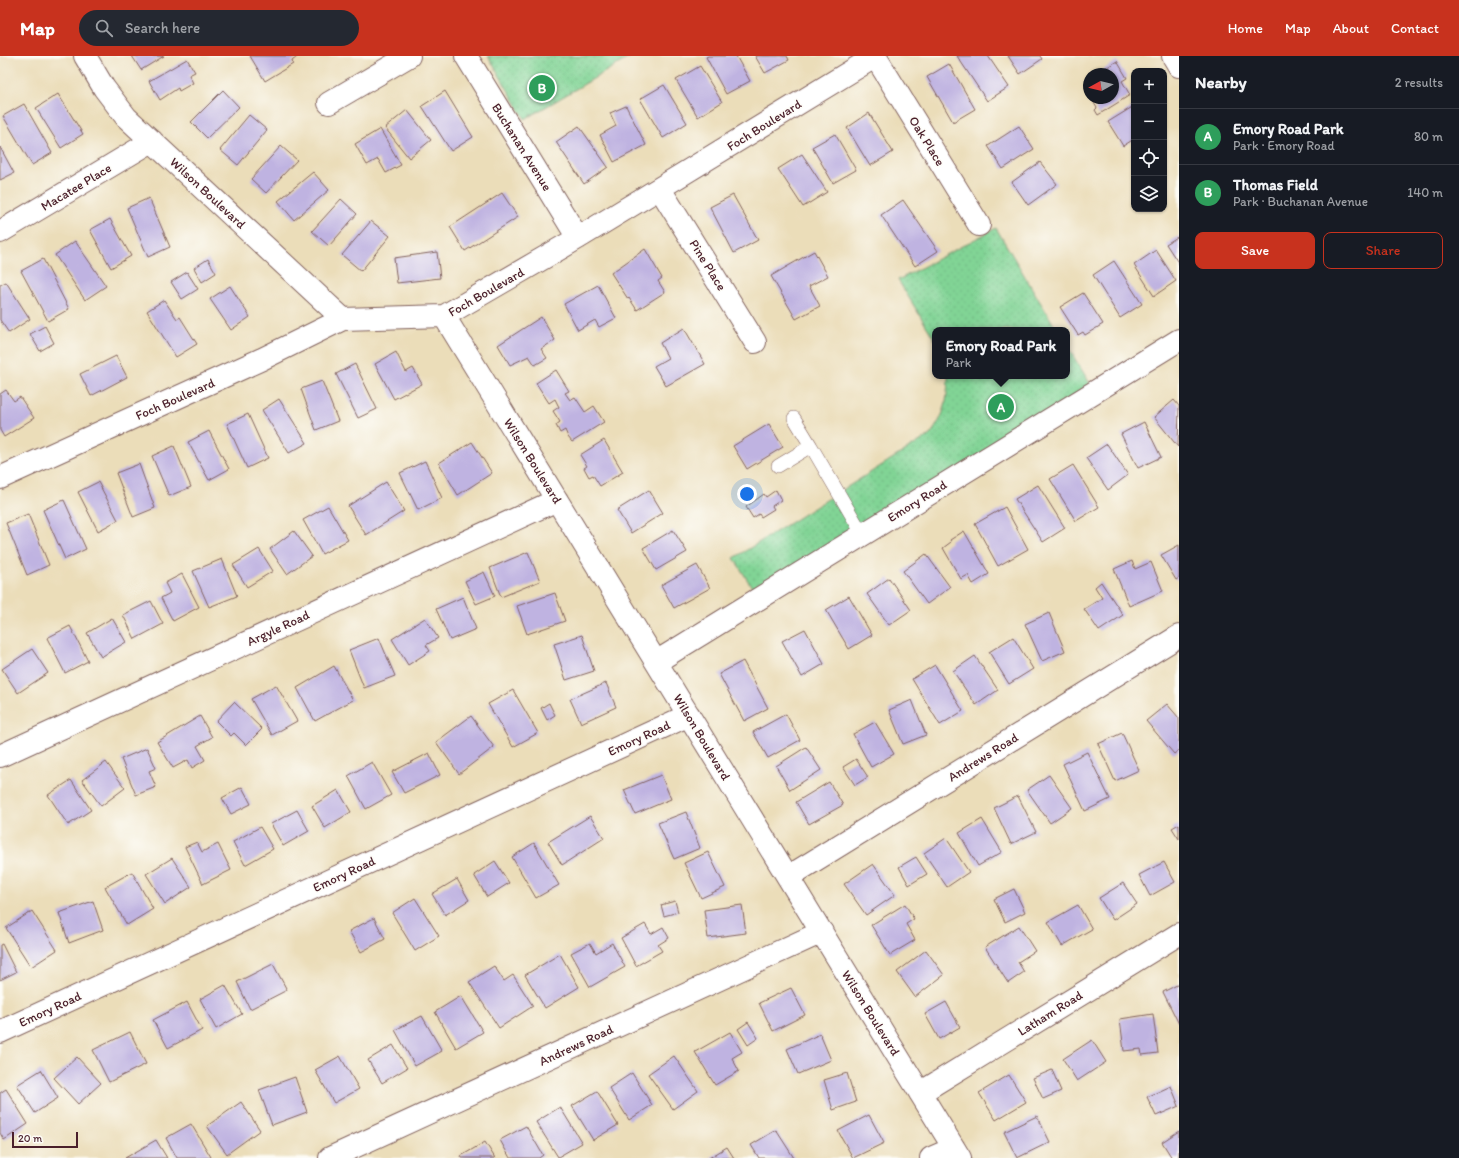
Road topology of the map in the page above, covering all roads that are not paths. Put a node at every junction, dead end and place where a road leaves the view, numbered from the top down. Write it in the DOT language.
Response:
graph roads {
  1 [pos="85,56"];
  2 [pos="466,56"];
  3 [pos="876,56"];
  4 [pos="1173,56"];
  5 [pos="398,59"];
  6 [pos="1179,66"];
  7 [pos="329,103"];
  8 [pos="152,141"];
  9 [pos="660,189"];
  10 [pos="979,225"];
  11 [pos="0,232"];
  12 [pos="578,238"];
  13 [pos="444,316"];
  14 [pos="343,319"];
  15 [pos="1179,340"];
  16 [pos="755,342"];
  17 [pos="794,418"];
  18 [pos="811,446"];
  19 [pos="778,466"];
  20 [pos="0,478"];
  21 [pos="557,500"];
  22 [pos="862,535"];
  23 [pos="1179,636"];
  24 [pos="656,662"];
  25 [pos="689,715"];
  26 [pos="0,756"];
  27 [pos="788,877"];
  28 [pos="822,932"];
  29 [pos="1179,934"];
  30 [pos="0,1032"];
  31 [pos="920,1093"];
  32 [pos="957,1153"];
  33 [pos="330,1158"];
  34 [pos="931,1158"];
  1 -- 8 [label="street, Wilson Boulevard"];
  2 -- 12 [label="street, Buchanan Avenue"];
  3 -- 9 [label="street, Foch Boulevard"];
  3 -- 10 [label="street, Oak Place"];
  4 -- 6 [label="street"];
  5 -- 7 [label="street"];
  8 -- 11 [label="street, Macatee Place"];
  8 -- 14 [label="street, Wilson Boulevard"];
  9 -- 12 [label="street, Foch Boulevard"];
  9 -- 16 [label="street, Pine Place"];
  12 -- 13 [label="street, Foch Boulevard"];
  13 -- 14 [label="street, Foch Boulevard"];
  13 -- 21 [label="street, Wilson Boulevard"];
  14 -- 20 [label="street, Foch Boulevard"];
  15 -- 22 [label="street, Emory Road"];
  17 -- 18 [label="lane"];
  18 -- 19 [label="lane"];
  18 -- 22 [label="lane"];
  21 -- 24 [label="street, Wilson Boulevard"];
  21 -- 26 [label="street, Argyle Road"];
  22 -- 24 [label="street, Emory Road"];
  23 -- 27 [label="street, Andrews Road"];
  24 -- 25 [label="street, Wilson Boulevard"];
  25 -- 27 [label="street, Wilson Boulevard"];
  25 -- 30 [label="street, Emory Road"];
  27 -- 28 [label="street, Wilson Boulevard"];
  28 -- 31 [label="street, Wilson Boulevard"];
  28 -- 33 [label="street, Andrews Road"];
  29 -- 31 [label="street, Latham Road"];
  31 -- 32 [label="street, Wilson Boulevard"];
  32 -- 34 [label="street"];
}
